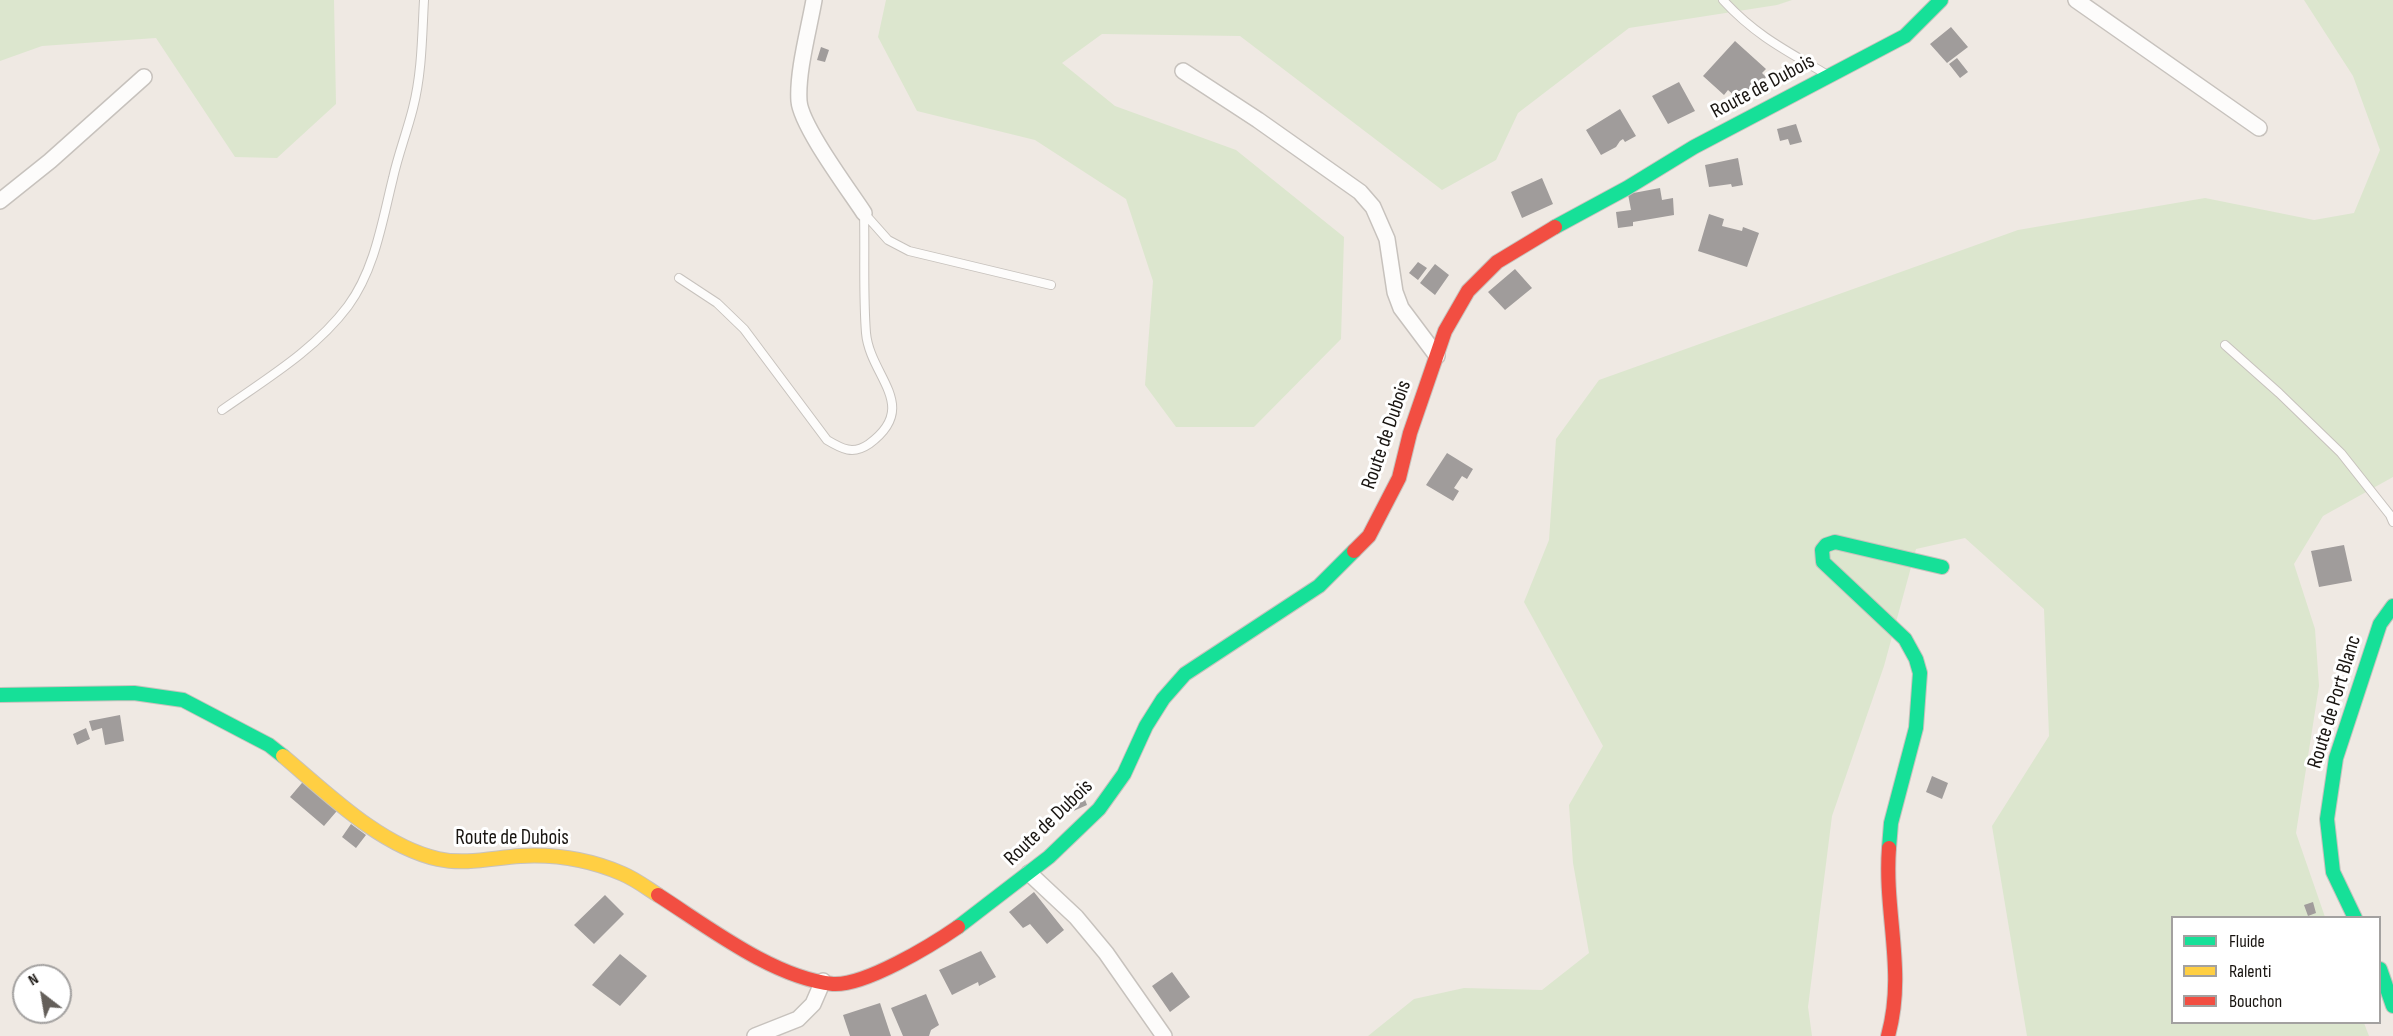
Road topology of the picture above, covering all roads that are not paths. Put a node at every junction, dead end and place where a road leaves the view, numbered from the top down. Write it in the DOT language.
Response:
graph roads {
  1 [pos="424,0"];
  2 [pos="814,0"];
  3 [pos="1723,0"];
  4 [pos="1941,0"];
  5 [pos="2076,0"];
  6 [pos="1183,71"];
  7 [pos="1829,76"];
  8 [pos="144,77"];
  9 [pos="2259,128"];
  10 [pos="0,201"];
  11 [pos="864,213"];
  12 [pos="679,278"];
  13 [pos="1051,285"];
  14 [pos="2225,345"];
  15 [pos="1437,356"];
  16 [pos="222,410"];
  17 [pos="2393,522"];
  18 [pos="1942,567"];
  19 [pos="2393,606"];
  20 [pos="0,696"];
  21 [pos="1029,873"];
  22 [pos="2354,916"];
  23 [pos="2381,974"];
  24 [pos="823,981"];
  25 [pos="2393,1006"];
  26 [pos="754,1036"];
  27 [pos="1164,1036"];
  28 [pos="1888,1036"];
  1 -- 16 [label="lane"];
  2 -- 11 [label="street"];
  3 -- 7 [label="lane"];
  4 -- 7 [label="street, Route de Dubois"];
  5 -- 9 [label="street"];
  6 -- 15 [label="street"];
  7 -- 15 [label="street, Route de Dubois"];
  8 -- 10 [label="street"];
  11 -- 12 [label="lane"];
  11 -- 13 [label="lane"];
  14 -- 17 [label="lane"];
  15 -- 21 [label="street, Route de Dubois"];
  18 -- 28 [label="street"];
  19 -- 22 [label="street, Route de Port Blanc"];
  20 -- 24 [label="street, Route de Dubois"];
  21 -- 24 [label="street, Route de Dubois"];
  21 -- 27 [label="street"];
  23 -- 25 [label="street"];
  24 -- 26 [label="street"];
}
